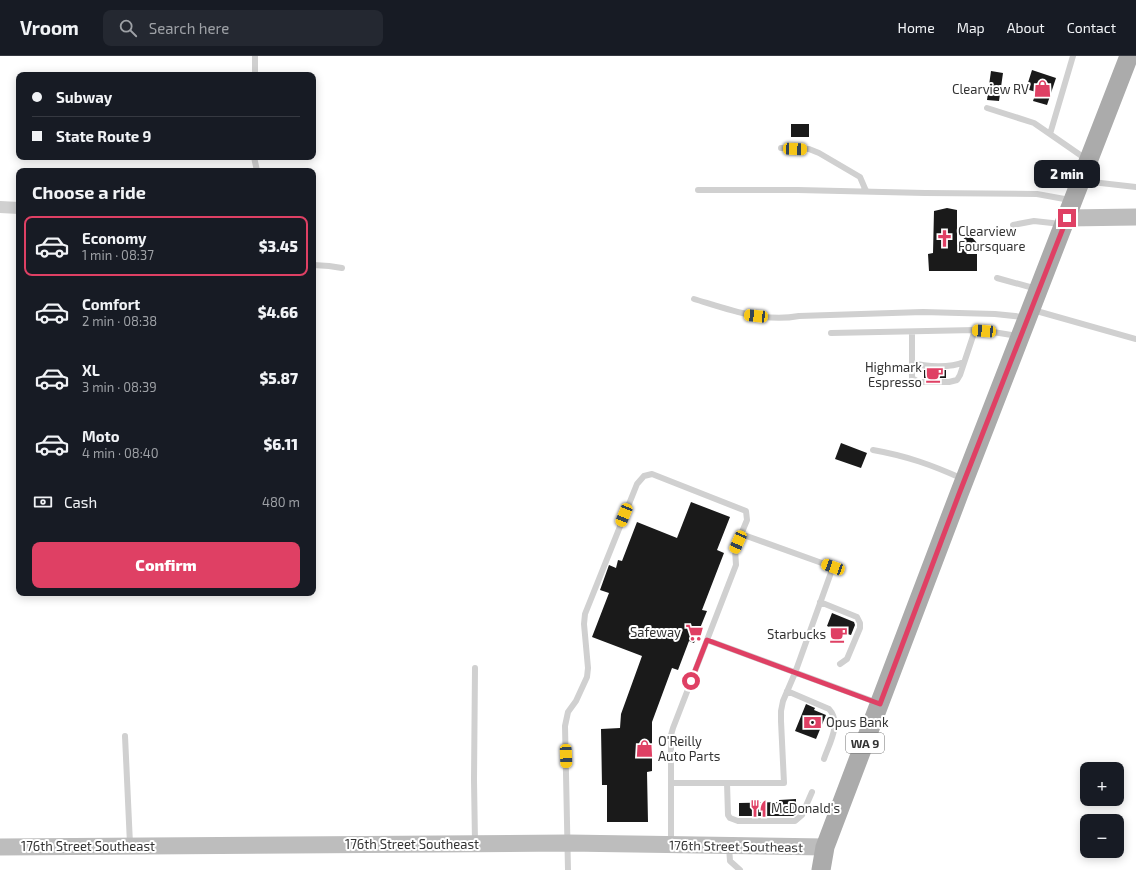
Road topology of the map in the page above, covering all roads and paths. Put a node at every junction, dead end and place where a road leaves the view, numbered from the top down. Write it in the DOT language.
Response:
graph roads {
  1 [pos="255,56"];
  2 [pos="1073,56"];
  3 [pos="1130,56"];
  4 [pos="254,72"];
  5 [pos="987,108"];
  6 [pos="1050,134"];
  7 [pos="781,148"];
  8 [pos="1089,161"];
  9 [pos="1081,181"];
  10 [pos="1136,188"];
  11 [pos="698,190"];
  12 [pos="866,191"];
  13 [pos="0,207"];
  14 [pos="16,208"];
  15 [pos="1068,214"];
  16 [pos="1136,217"];
  17 [pos="1013,225"];
  18 [pos="316,265"];
  19 [pos="342,268"];
  20 [pos="997,278"];
  21 [pos="1039,289"];
  22 [pos="694,299"];
  23 [pos="1030,313"];
  24 [pos="975,330"];
  25 [pos="912,332"];
  26 [pos="830,333"];
  27 [pos="1020,336"];
  28 [pos="1136,339"];
  29 [pos="964,362"];
  30 [pos="912,363"];
  31 [pos="873,450"];
  32 [pos="965,479"];
  33 [pos="741,534"];
  34 [pos="820,602"];
  35 [pos="707,640"];
  36 [pos="840,664"];
  37 [pos="475,668"];
  38 [pos="795,672"];
  39 [pos="787,691"];
  40 [pos="880,704"];
  41 [pos="125,736"];
  42 [pos="824,759"];
  43 [pos="671,783"];
  44 [pos="726,783"];
  45 [pos="812,792"];
  46 [pos="568,843"];
  47 [pos="475,844"];
  48 [pos="671,845"];
  49 [pos="131,846"];
  50 [pos="729,846"];
  51 [pos="0,847"];
  52 [pos="825,847"];
  53 [pos="568,870"];
  54 [pos="740,870"];
  55 [pos="811,870"];
  56 [pos="821,870"];
  1 -- 4 [label="lane"];
  2 -- 6 [label="lane"];
  3 -- 8 [label="main road, WA 9"];
  5 -- 6 [label="lane"];
  6 -- 8 [label="lane"];
  7 -- 12 [label="lane"];
  8 -- 9 [label="main road, WA 9"];
  9 -- 10 [label="lane"];
  9 -- 15 [label="main road, WA 9"];
  11 -- 12 [label="lane"];
  12 -- 15 [label="lane"];
  13 -- 14 [label="street"];
  15 -- 16 [label="street"];
  15 -- 17 [label="lane"];
  15 -- 21 [label="main road, WA 9"];
  18 -- 19 [label="lane"];
  20 -- 21 [label="lane"];
  21 -- 23 [label="main road, WA 9"];
  22 -- 23 [label="lane"];
  23 -- 27 [label="main road, WA 9"];
  23 -- 28 [label="lane"];
  24 -- 25 [label="lane"];
  24 -- 27 [label="lane"];
  24 -- 29 [label="lane"];
  25 -- 26 [label="lane"];
  25 -- 30 [label="lane"];
  27 -- 32 [label="main road, WA 9"];
  29 -- 30 [label="lane"];
  29 -- 30 [label="lane"];
  31 -- 32 [label="lane"];
  32 -- 40 [label="main road, WA 9"];
  33 -- 34 [label="lane"];
  33 -- 35 [label="lane"];
  33 -- 46 [label="lane"];
  34 -- 36 [label="lane"];
  34 -- 38 [label="lane"];
  35 -- 38 [label="lane"];
  35 -- 43 [label="lane"];
  37 -- 47 [label="lane"];
  38 -- 39 [label="lane"];
  38 -- 40 [label="lane"];
  39 -- 42 [label="lane"];
  39 -- 44 [label="lane"];
  40 -- 52 [label="main road, WA 9"];
  41 -- 49 [label="lane"];
  43 -- 44 [label="lane"];
  43 -- 48 [label="lane"];
  44 -- 45 [label="lane"];
  46 -- 47 [label="street, 176th Street Southeast"];
  46 -- 48 [label="street, 176th Street Southeast"];
  46 -- 53 [label="lane"];
  47 -- 49 [label="street, 176th Street Southeast"];
  48 -- 50 [label="street, 176th Street Southeast"];
  49 -- 51 [label="street, 176th Street Southeast"];
  50 -- 52 [label="street, 176th Street Southeast"];
  50 -- 54 [label="lane"];
  52 -- 55 [label="main road, WA 9"];
  52 -- 56 [label="main road, WA 9"];
}
